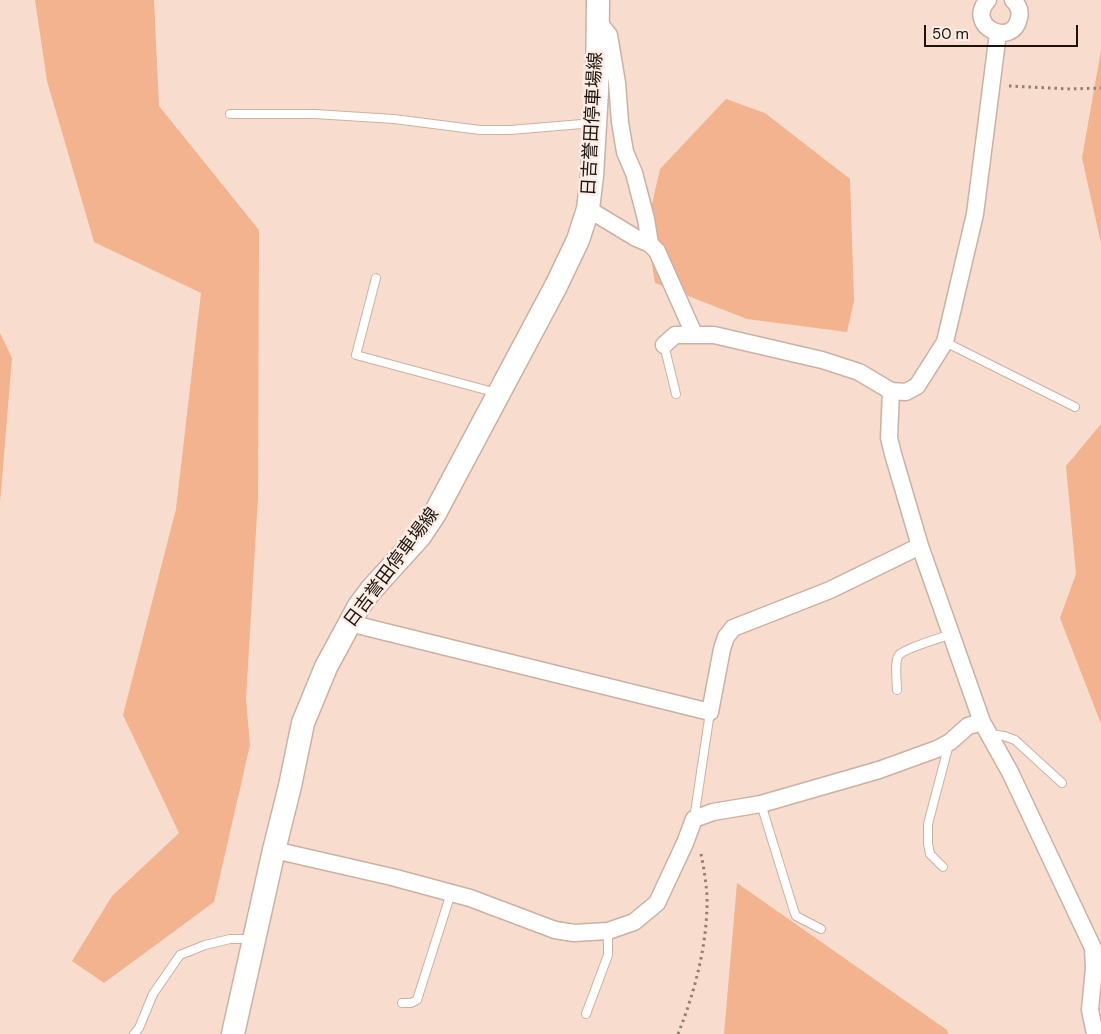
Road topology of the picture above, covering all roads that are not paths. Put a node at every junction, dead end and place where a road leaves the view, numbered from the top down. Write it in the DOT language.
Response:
graph roads {
  1 [pos="988,0"];
  2 [pos="1013,0"];
  3 [pos="598,8"];
  4 [pos="998,33"];
  5 [pos="230,114"];
  6 [pos="596,123"];
  7 [pos="588,209"];
  8 [pos="650,244"];
  9 [pos="376,278"];
  10 [pos="694,334"];
  11 [pos="945,342"];
  12 [pos="664,345"];
  13 [pos="891,392"];
  14 [pos="499,394"];
  15 [pos="676,394"];
  16 [pos="1075,407"];
  17 [pos="920,546"];
  18 [pos="350,623"];
  19 [pos="951,634"];
  20 [pos="897,690"];
  21 [pos="710,712"];
  22 [pos="986,728"];
  23 [pos="950,742"];
  24 [pos="1062,783"];
  25 [pos="762,804"];
  26 [pos="694,819"];
  27 [pos="274,850"];
  28 [pos="943,867"];
  29 [pos="451,893"];
  30 [pos="821,929"];
  31 [pos="608,931"];
  32 [pos="254,939"];
  33 [pos="402,1003"];
  34 [pos="586,1014"];
  35 [pos="134,1034"];
  36 [pos="233,1034"];
  37 [pos="1095,1034"];
  1 -- 4 [label="street"];
  2 -- 4 [label="street"];
  3 -- 6 [label="main road, 日吉誉田停車場線"];
  3 -- 8 [label="street"];
  4 -- 11 [label="street"];
  5 -- 6 [label="lane"];
  6 -- 7 [label="main road, 日吉誉田停車場線"];
  7 -- 8 [label="street"];
  7 -- 14 [label="main road, 日吉誉田停車場線"];
  8 -- 10 [label="street"];
  9 -- 14 [label="lane"];
  10 -- 12 [label="street"];
  10 -- 13 [label="street"];
  11 -- 13 [label="street"];
  11 -- 16 [label="lane"];
  12 -- 15 [label="lane"];
  13 -- 17 [label="street"];
  14 -- 18 [label="main road, 日吉誉田停車場線"];
  17 -- 19 [label="street"];
  17 -- 21 [label="street"];
  18 -- 21 [label="street"];
  18 -- 27 [label="main road, 日吉誉田停車場線"];
  19 -- 20 [label="lane"];
  19 -- 22 [label="street"];
  21 -- 26 [label="lane"];
  22 -- 23 [label="street"];
  22 -- 24 [label="lane"];
  22 -- 37 [label="street"];
  23 -- 25 [label="street"];
  23 -- 28 [label="lane"];
  25 -- 26 [label="street"];
  25 -- 30 [label="lane"];
  26 -- 31 [label="street"];
  27 -- 29 [label="street"];
  27 -- 32 [label="main road, 日吉誉田停車場線"];
  29 -- 31 [label="street"];
  29 -- 33 [label="lane"];
  31 -- 34 [label="lane"];
  32 -- 35 [label="lane"];
  32 -- 36 [label="main road, 日吉誉田停車場線"];
}
